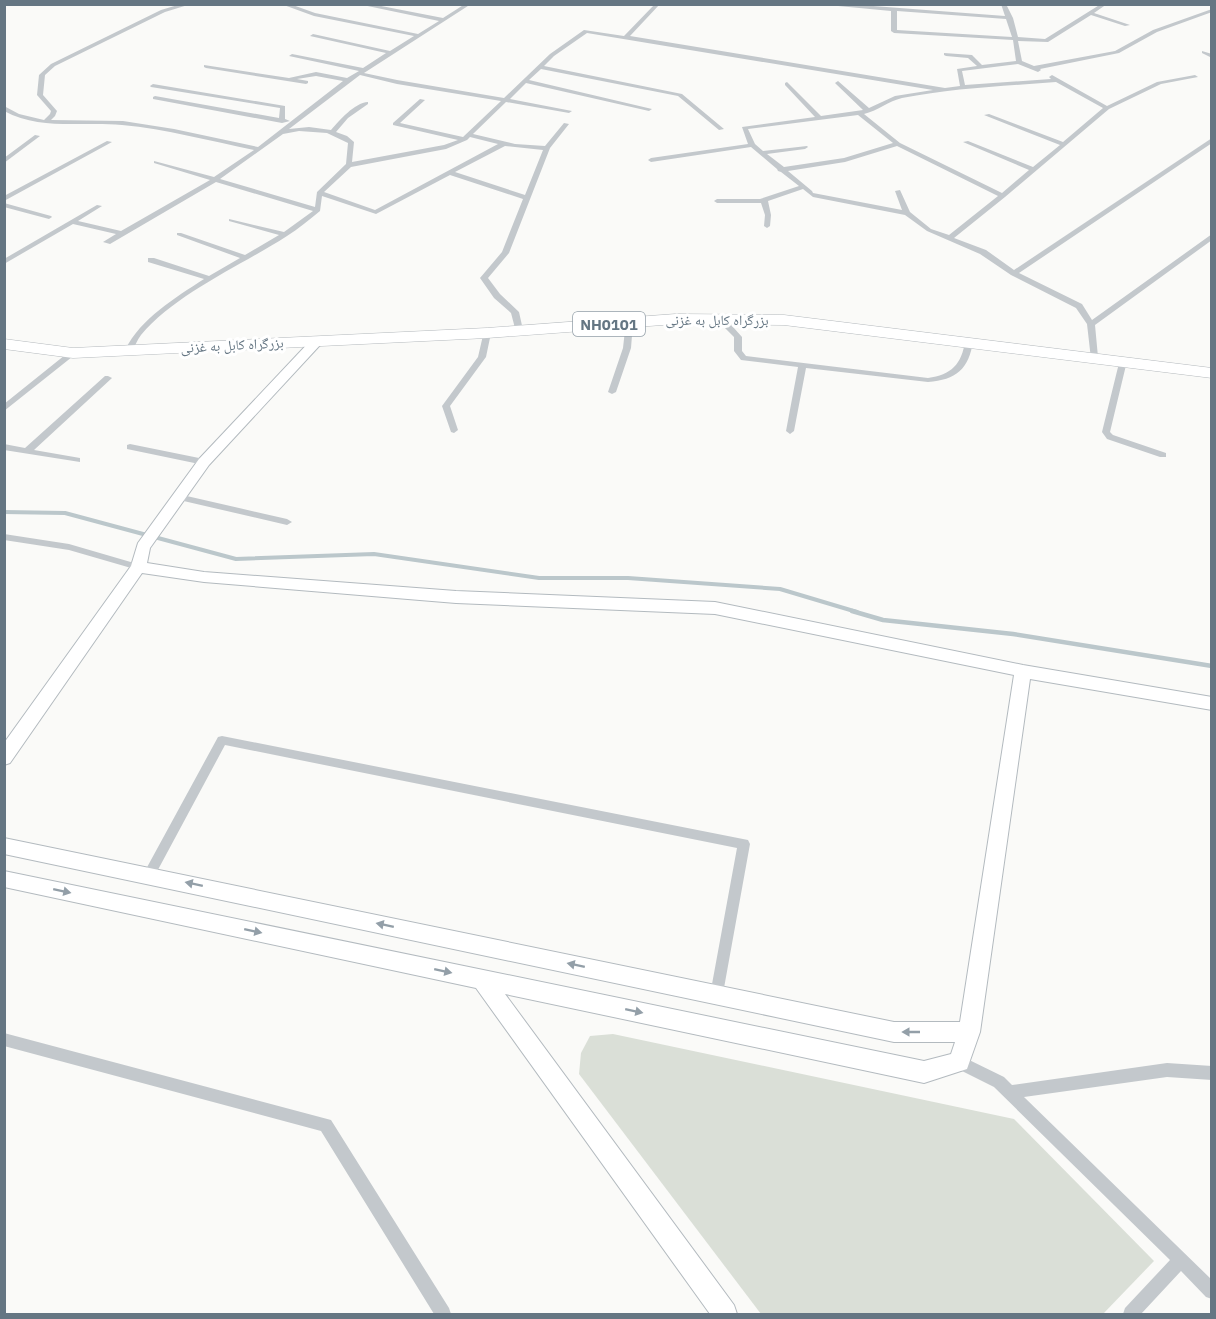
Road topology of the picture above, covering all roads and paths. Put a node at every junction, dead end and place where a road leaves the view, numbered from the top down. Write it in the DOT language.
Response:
graph roads {
  1 [pos="189,4"];
  2 [pos="283,4"];
  3 [pos="360,4"];
  4 [pos="459,4"];
  5 [pos="658,4"];
  6 [pos="819,4"];
  7 [pos="1003,4"];
  8 [pos="1105,4"];
  9 [pos="468,5"];
  10 [pos="854,6"];
  11 [pos="894,10"];
  12 [pos="1212,10"];
  13 [pos="1089,14"];
  14 [pos="1010,18"];
  15 [pos="444,20"];
  16 [pos="1127,25"];
  17 [pos="313,36"];
  18 [pos="420,36"];
  19 [pos="626,37"];
  20 [pos="1014,40"];
  21 [pos="1212,50"];
  22 [pos="392,53"];
  23 [pos="946,54"];
  24 [pos="292,56"];
  25 [pos="1212,56"];
  26 [pos="1019,62"];
  27 [pos="206,66"];
  28 [pos="980,66"];
  29 [pos="540,67"];
  30 [pos="1034,68"];
  31 [pos="360,71"];
  32 [pos="1195,77"];
  33 [pos="290,79"];
  34 [pos="348,80"];
  35 [pos="1057,80"];
  36 [pos="526,81"];
  37 [pos="306,82"];
  38 [pos="838,83"];
  39 [pos="787,84"];
  40 [pos="153,86"];
  41 [pos="963,87"];
  42 [pos="946,90"];
  43 [pos="155,98"];
  44 [pos="506,99"];
  45 [pos="422,100"];
  46 [pos="366,103"];
  47 [pos="4,108"];
  48 [pos="649,108"];
  49 [pos="1107,108"];
  50 [pos="569,111"];
  51 [pos="868,111"];
  52 [pos="859,113"];
  53 [pos="987,115"];
  54 [pos="819,118"];
  55 [pos="46,121"];
  56 [pos="282,121"];
  57 [pos="293,122"];
  58 [pos="566,124"];
  59 [pos="721,129"];
  60 [pos="333,132"];
  61 [pos="279,133"];
  62 [pos="37,136"];
  63 [pos="466,137"];
  64 [pos="1212,140"];
  65 [pos="108,142"];
  66 [pos="966,142"];
  67 [pos="503,144"];
  68 [pos="898,144"];
  69 [pos="1064,144"];
  70 [pos="752,145"];
  71 [pos="805,147"];
  72 [pos="548,148"];
  73 [pos="259,149"];
  74 [pos="762,153"];
  75 [pos="651,160"];
  76 [pos="4,161"];
  77 [pos="156,162"];
  78 [pos="349,165"];
  79 [pos="780,170"];
  80 [pos="1034,170"];
  81 [pos="451,173"];
  82 [pos="213,181"];
  83 [pos="803,187"];
  84 [pos="898,191"];
  85 [pos="319,194"];
  86 [pos="1004,196"];
  87 [pos="526,198"];
  88 [pos="4,199"];
  89 [pos="717,201"];
  90 [pos="764,201"];
  91 [pos="4,205"];
  92 [pos="99,206"];
  93 [pos="318,210"];
  94 [pos="907,213"];
  95 [pos="49,217"];
  96 [pos="231,220"];
  97 [pos="73,222"];
  98 [pos="767,226"];
  99 [pos="121,233"];
  100 [pos="179,234"];
  101 [pos="285,234"];
  102 [pos="1212,236"];
  103 [pos="951,237"];
  104 [pos="106,242"];
  105 [pos="246,258"];
  106 [pos="151,260"];
  107 [pos="4,262"];
  108 [pos="1014,273"];
  109 [pos="211,279"];
  110 [pos="722,320"];
  111 [pos="629,323"];
  112 [pos="1091,324"];
  113 [pos="519,330"];
  114 [pos="487,333"];
  115 [pos="317,341"];
  116 [pos="969,341"];
  117 [pos="5,345"];
  118 [pos="129,350"];
  119 [pos="73,353"];
  120 [pos="1094,357"];
  121 [pos="1123,361"];
  122 [pos="802,367"];
  123 [pos="1212,373"];
  124 [pos="108,378"];
  125 [pos="612,392"];
  126 [pos="4,409"];
  127 [pos="454,430"];
  128 [pos="790,431"];
  129 [pos="4,447"];
  130 [pos="130,447"];
  131 [pos="27,451"];
  132 [pos="1163,455"];
  133 [pos="77,460"];
  134 [pos="204,462"];
  135 [pos="176,501"];
  136 [pos="287,522"];
  137 [pos="4,537"];
  138 [pos="138,567"];
  139 [pos="1023,671"];
  140 [pos="1212,704"];
  141 [pos="4,758"];
  142 [pos="4,846"];
  143 [pos="149,875"];
  144 [pos="4,879"];
  145 [pos="482,979"];
  146 [pos="717,995"];
  147 [pos="969,1032"];
  148 [pos="4,1039"];
  149 [pos="959,1062"];
  150 [pos="1212,1073"];
  151 [pos="1010,1092"];
  152 [pos="1180,1260"];
  153 [pos="1212,1291"];
  154 [pos="443,1314"];
  155 [pos="725,1314"];
  156 [pos="1131,1314"];
  1 -- 55 [label="street"];
  2 -- 18 [label="street"];
  3 -- 15 [label="street"];
  4 -- 9 [label="street"];
  5 -- 19 [label="street"];
  6 -- 10 [label="street"];
  7 -- 14 [label="street"];
  8 -- 13 [label="street"];
  9 -- 15 [label="street"];
  10 -- 11 [label="street"];
  11 -- 14 [label="street"];
  11 -- 20 [label="street"];
  12 -- 30 [label="street"];
  13 -- 16 [label="street"];
  13 -- 20 [label="street"];
  14 -- 20 [label="street"];
  15 -- 18 [label="street"];
  17 -- 22 [label="street"];
  18 -- 22 [label="street"];
  19 -- 29 [label="street"];
  19 -- 42 [label="street"];
  20 -- 26 [label="street"];
  21 -- 25 [label="street"];
  22 -- 31 [label="street"];
  23 -- 28 [label="street"];
  24 -- 31 [label="street"];
  26 -- 28 [label="street"];
  26 -- 30 [label="street"];
  27 -- 33 [label="street"];
  28 -- 41 [label="street"];
  29 -- 36 [label="street"];
  29 -- 59 [label="street"];
  30 -- 35 [label="street"];
  31 -- 34 [label="street"];
  31 -- 44 [label="street"];
  32 -- 49 [label="street"];
  33 -- 34 [label="street"];
  33 -- 37 [label="street"];
  34 -- 57 [label="street"];
  35 -- 41 [label="street"];
  35 -- 49 [label="street"];
  36 -- 44 [label="street"];
  36 -- 48 [label="street"];
  38 -- 51 [label="street"];
  39 -- 54 [label="street"];
  40 -- 56 [label="street"];
  41 -- 42 [label="street"];
  42 -- 51 [label="street"];
  43 -- 56 [label="street"];
  44 -- 50 [label="street"];
  44 -- 63 [label="street"];
  45 -- 63 [label="street"];
  46 -- 60 [label="street"];
  47 -- 55 [label="street"];
  49 -- 69 [label="street"];
  51 -- 52 [label="street"];
  52 -- 54 [label="street"];
  52 -- 68 [label="street"];
  53 -- 69 [label="street"];
  54 -- 70 [label="street"];
  55 -- 73 [label="street"];
  56 -- 57 [label="street"];
  57 -- 61 [label="street"];
  58 -- 72 [label="street"];
  60 -- 61 [label="street"];
  60 -- 78 [label="street"];
  61 -- 73 [label="street"];
  62 -- 76 [label="street"];
  63 -- 67 [label="street"];
  63 -- 78 [label="street"];
  64 -- 108 [label="street"];
  65 -- 88 [label="street"];
  66 -- 80 [label="street"];
  67 -- 72 [label="street"];
  67 -- 81 [label="street"];
  68 -- 79 [label="street"];
  68 -- 86 [label="street"];
  69 -- 80 [label="street"];
  70 -- 74 [label="street"];
  70 -- 75 [label="street"];
  71 -- 74 [label="street"];
  72 -- 87 [label="street"];
  73 -- 82 [label="street"];
  74 -- 79 [label="street"];
  77 -- 82 [label="street"];
  78 -- 85 [label="street"];
  79 -- 83 [label="street"];
  80 -- 86 [label="street"];
  81 -- 85 [label="street"];
  81 -- 87 [label="street"];
  82 -- 93 [label="street"];
  82 -- 99 [label="street"];
  83 -- 90 [label="street"];
  83 -- 94 [label="street"];
  84 -- 94 [label="street"];
  85 -- 93 [label="street"];
  86 -- 103 [label="street"];
  87 -- 113 [label="street"];
  89 -- 90 [label="street"];
  90 -- 98 [label="street"];
  91 -- 95 [label="street"];
  92 -- 97 [label="street"];
  93 -- 101 [label="street"];
  94 -- 103 [label="street"];
  96 -- 101 [label="street"];
  97 -- 99 [label="street"];
  97 -- 107 [label="street"];
  99 -- 104 [label="street"];
  100 -- 105 [label="street"];
  101 -- 105 [label="street"];
  102 -- 112 [label="street"];
  103 -- 108 [label="street"];
  105 -- 109 [label="street"];
  106 -- 109 [label="street"];
  108 -- 112 [label="street"];
  109 -- 118 [label="street"];
  110 -- 111 [label="highway, بزرگراه کابل به غزنی / NH0101"];
  110 -- 116 [label="highway, بزرگراه کابل به غزنی / NH0101"];
  110 -- 122 [label="street"];
  111 -- 113 [label="highway, بزرگراه کابل به غزنی / NH0101"];
  111 -- 125 [label="street"];
  112 -- 120 [label="street"];
  113 -- 114 [label="highway, بزرگراه کابل به غزنی / NH0101"];
  114 -- 115 [label="highway, بزرگراه کابل به غزنی / NH0101"];
  114 -- 127 [label="street"];
  115 -- 118 [label="highway, بزرگراه کابل به غزنی / NH0101"];
  115 -- 134 [label="street"];
  116 -- 120 [label="highway, بزرگراه کابل به غزنی / NH0101"];
  116 -- 122 [label="street"];
  117 -- 119 [label="highway, بزرگراه کابل به غزنی / NH0101"];
  118 -- 119 [label="highway, بزرگراه کابل به غزنی / NH0101"];
  119 -- 126 [label="street"];
  120 -- 121 [label="highway, بزرگراه کابل به غزنی / NH0101"];
  121 -- 123 [label="highway, بزرگراه کابل به غزنی / NH0101"];
  121 -- 132 [label="street"];
  122 -- 128 [label="street"];
  124 -- 131 [label="street"];
  129 -- 131 [label="street"];
  130 -- 134 [label="street"];
  131 -- 133 [label="street"];
  134 -- 135 [label="street"];
  135 -- 136 [label="street"];
  135 -- 138 [label="street"];
  137 -- 138 [label="street"];
  138 -- 139 [label="street"];
  138 -- 141 [label="street"];
  139 -- 140 [label="street"];
  139 -- 147 [label="street"];
  142 -- 143 [label="street"];
  146 -- 143 [label="street, one-way"];
  143 -- 146 [label="street"];
  144 -- 145 [label="street, one-way"];
  145 -- 149 [label="street, one-way"];
  145 -- 155 [label="street"];
  147 -- 146 [label="street, one-way"];
  147 -- 149 [label="street"];
  148 -- 154 [label="street"];
  149 -- 151 [label="street"];
  150 -- 151 [label="street"];
  151 -- 152 [label="street"];
  152 -- 153 [label="street"];
  152 -- 156 [label="street"];
}
